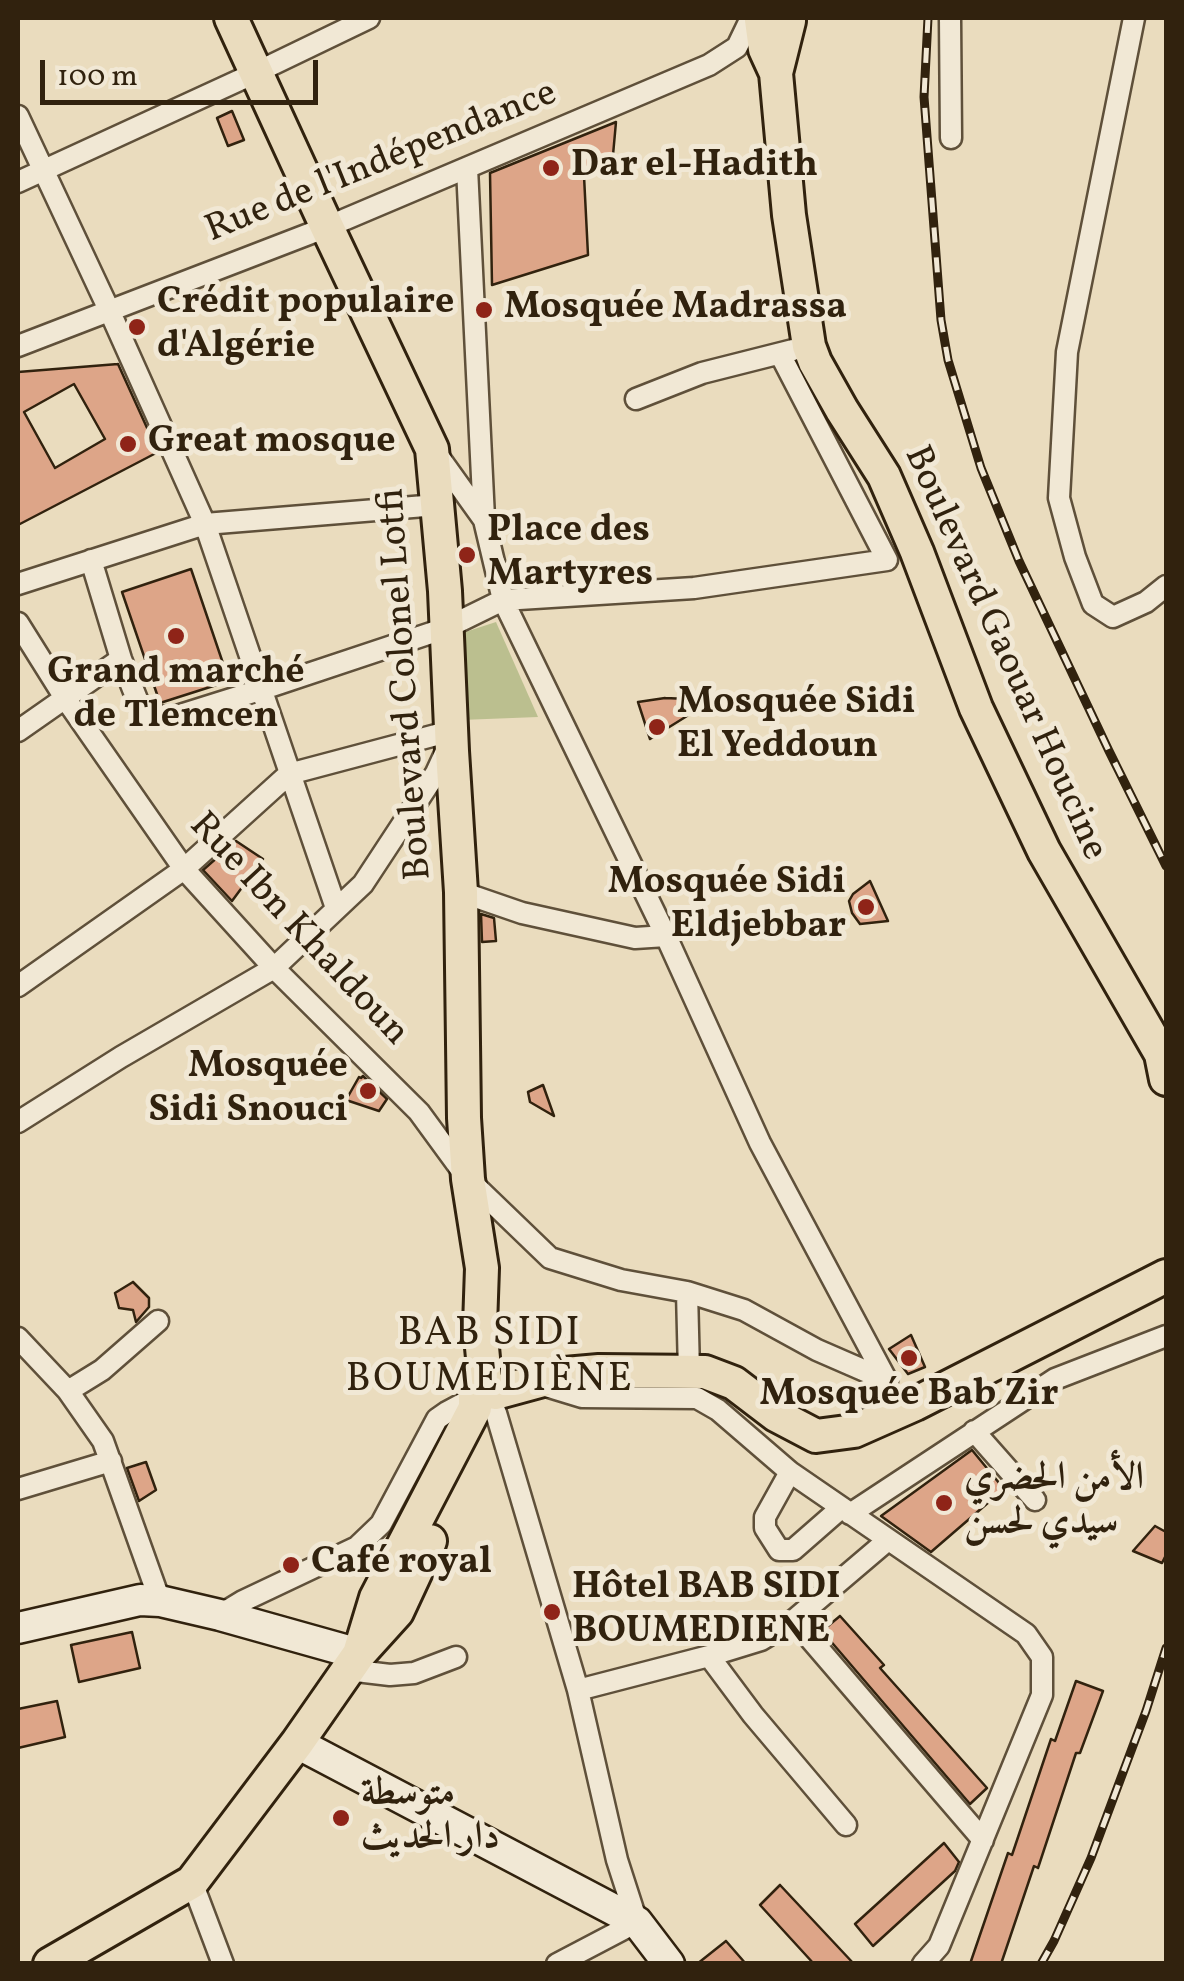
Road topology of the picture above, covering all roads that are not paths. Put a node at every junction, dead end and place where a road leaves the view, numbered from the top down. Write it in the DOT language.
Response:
graph roads {
  1 [pos="231,18"];
  2 [pos="369,18"];
  3 [pos="950,18"];
  4 [pos="1134,18"];
  5 [pos="771,19"];
  6 [pos="255,73"];
  7 [pos="18,116"];
  8 [pos="951,138"];
  9 [pos="467,168"];
  10 [pos="45,171"];
  11 [pos="18,182"];
  12 [pos="327,228"];
  13 [pos="110,312"];
  14 [pos="18,346"];
  15 [pos="795,350"];
  16 [pos="636,400"];
  17 [pos="432,449"];
  18 [pos="437,505"];
  19 [pos="484,520"];
  20 [pos="204,524"];
  21 [pos="91,560"];
  22 [pos="18,584"];
  23 [pos="1166,586"];
  24 [pos="503,600"];
  25 [pos="18,623"];
  26 [pos="446,628"];
  27 [pos="120,660"];
  28 [pos="263,689"];
  29 [pos="65,698"];
  30 [pos="18,731"];
  31 [pos="451,735"];
  32 [pos="289,774"];
  33 [pos="184,869"];
  34 [pos="461,892"];
  35 [pos="336,908"];
  36 [pos="666,936"];
  37 [pos="274,968"];
  38 [pos="18,986"];
  39 [pos="1166,1079"];
  40 [pos="18,1122"];
  41 [pos="468,1179"];
  42 [pos="1166,1276"];
  43 [pos="687,1292"];
  44 [pos="158,1321"];
  45 [pos="1166,1336"];
  46 [pos="18,1338"];
  47 [pos="690,1372"];
  48 [pos="886,1380"];
  49 [pos="534,1383"];
  50 [pos="68,1391"];
  51 [pos="486,1403"];
  52 [pos="902,1410"];
  53 [pos="974,1431"];
  54 [pos="111,1462"];
  55 [pos="790,1472"];
  56 [pos="18,1490"];
  57 [pos="1036,1500"];
  58 [pos="846,1511"];
  59 [pos="888,1540"];
  60 [pos="160,1600"];
  61 [pos="220,1615"];
  62 [pos="794,1620"];
  63 [pos="18,1628"];
  64 [pos="709,1656"];
  65 [pos="456,1658"];
  66 [pos="354,1662"];
  67 [pos="578,1690"];
  68 [pos="297,1743"];
  69 [pos="846,1825"];
  70 [pos="982,1840"];
  71 [pos="192,1882"];
  72 [pos="638,1922"];
  73 [pos="92,1953"];
  74 [pos="50,1964"];
  75 [pos="222,1964"];
  76 [pos="557,1964"];
  77 [pos="670,1964"];
  78 [pos="923,1964"];
  1 -- 6 [label="main road, Boulevard Colonel Lotfi"];
  2 -- 6 [label="street"];
  3 -- 8 [label="street"];
  4 -- 23 [label="street"];
  5 -- 9 [label="street, Rue de l'Indépendance"];
  5 -- 15 [label="main road, Boulevard Gaouar Houcine"];
  6 -- 10 [label="street"];
  6 -- 12 [label="main road, Boulevard Colonel Lotfi"];
  7 -- 10 [label="street"];
  9 -- 12 [label="street, Rue de l'Indépendance"];
  9 -- 19 [label="street"];
  10 -- 11 [label="street"];
  10 -- 13 [label="street"];
  12 -- 13 [label="street, Rue de l'Indépendance"];
  12 -- 17 [label="main road, Boulevard Colonel Lotfi"];
  13 -- 14 [label="street, Rue de l'Indépendance"];
  13 -- 20 [label="street"];
  15 -- 16 [label="street"];
  15 -- 24 [label="street"];
  15 -- 39 [label="main road, Boulevard Gaouar Houcine"];
  17 -- 18 [label="main road, Boulevard Colonel Lotfi"];
  17 -- 19 [label="street"];
  18 -- 20 [label="street"];
  18 -- 26 [label="main road, Boulevard Colonel Lotfi"];
  19 -- 24 [label="street"];
  20 -- 21 [label="street"];
  20 -- 28 [label="street"];
  21 -- 22 [label="street"];
  21 -- 27 [label="street"];
  24 -- 26 [label="street"];
  24 -- 36 [label="street"];
  25 -- 29 [label="street, Rue Ibn Khaldoun"];
  26 -- 28 [label="street"];
  26 -- 31 [label="main road, Boulevard Colonel Lotfi"];
  27 -- 28 [label="street"];
  27 -- 29 [label="street"];
  28 -- 32 [label="street"];
  29 -- 30 [label="street"];
  29 -- 33 [label="street, Rue Ibn Khaldoun"];
  31 -- 32 [label="street"];
  31 -- 34 [label="main road, Boulevard Colonel Lotfi"];
  31 -- 35 [label="street"];
  32 -- 33 [label="street"];
  32 -- 35 [label="street"];
  33 -- 37 [label="street, Rue Ibn Khaldoun"];
  33 -- 38 [label="street"];
  34 -- 36 [label="street"];
  34 -- 41 [label="main road, Boulevard Colonel Lotfi"];
  35 -- 37 [label="street"];
  36 -- 48 [label="street"];
  37 -- 40 [label="street"];
  37 -- 41 [label="street, Rue Ibn Khaldoun"];
  41 -- 43 [label="street, Rue Ibn Khaldoun"];
  41 -- 51 [label="main road, Boulevard Colonel Lotfi"];
  42 -- 52 [label="main road"];
  43 -- 47 [label="street"];
  43 -- 48 [label="street, Rue Ibn Khaldoun"];
  44 -- 50 [label="street"];
  45 -- 53 [label="street"];
  46 -- 50 [label="street"];
  47 -- 49 [label="main road"];
  47 -- 52 [label="main road"];
  48 -- 52 [label="street"];
  49 -- 51 [label="main road"];
  49 -- 55 [label="street"];
  50 -- 54 [label="street"];
  51 -- 61 [label="street"];
  51 -- 66 [label="main road"];
  51 -- 67 [label="street"];
  53 -- 57 [label="street"];
  53 -- 58 [label="street"];
  54 -- 56 [label="street"];
  54 -- 60 [label="street"];
  55 -- 58 [label="street"];
  55 -- 58 [label="street"];
  58 -- 59 [label="street"];
  59 -- 62 [label="street"];
  59 -- 70 [label="street"];
  60 -- 61 [label="main road"];
  60 -- 63 [label="main road"];
  61 -- 66 [label="main road"];
  62 -- 64 [label="street"];
  62 -- 70 [label="street"];
  64 -- 67 [label="street"];
  64 -- 69 [label="street"];
  65 -- 66 [label="street"];
  66 -- 68 [label="main road"];
  67 -- 72 [label="street"];
  68 -- 71 [label="main road"];
  68 -- 72 [label="main road"];
  70 -- 78 [label="street"];
  71 -- 73 [label="main road"];
  71 -- 75 [label="street"];
  72 -- 76 [label="street"];
  72 -- 77 [label="main road"];
  73 -- 74 [label="main road"];
}
